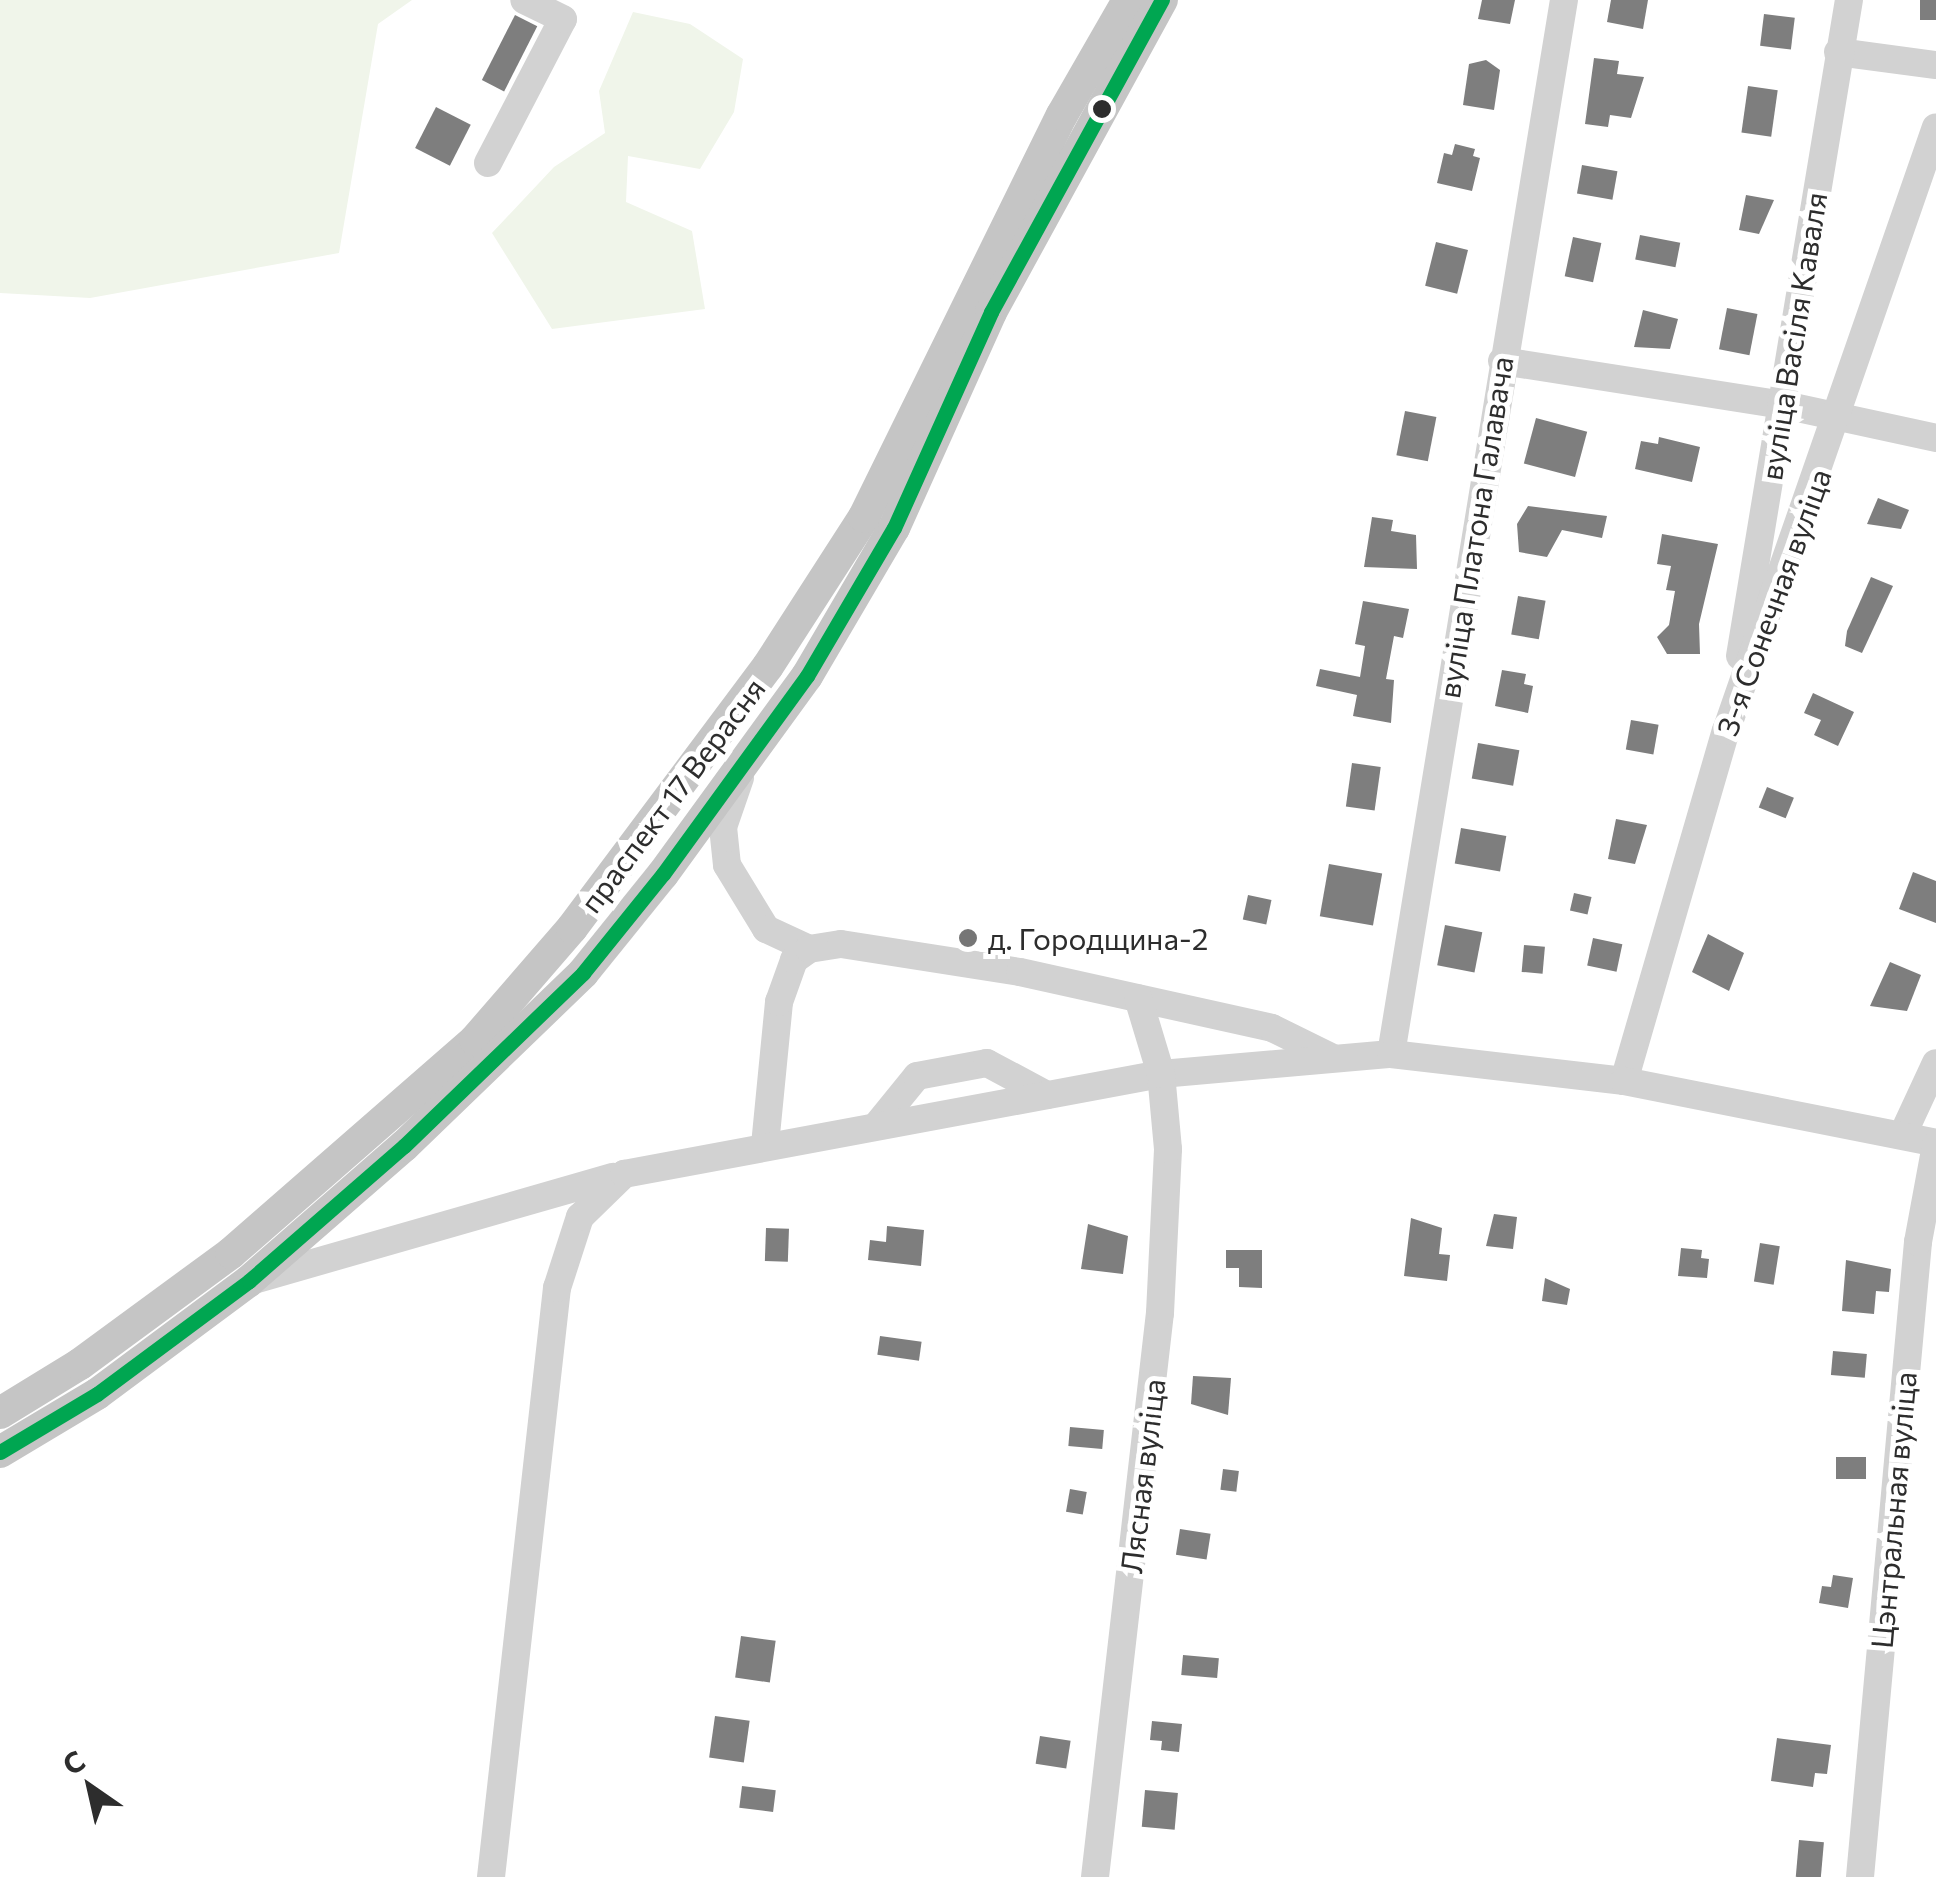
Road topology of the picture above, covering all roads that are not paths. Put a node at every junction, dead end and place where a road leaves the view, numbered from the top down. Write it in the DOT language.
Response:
graph roads {
  1 [pos="524,0"];
  2 [pos="1128,0"];
  3 [pos="1162,0"];
  4 [pos="1564,0"];
  5 [pos="1849,0"];
  6 [pos="1838,52"];
  7 [pos="1936,65"];
  8 [pos="1936,128"];
  9 [pos="488,162"];
  10 [pos="1502,361"];
  11 [pos="1784,405"];
  12 [pos="1840,416"];
  13 [pos="1936,438"];
  14 [pos="1726,732"];
  15 [pos="746,760"];
  16 [pos="809,949"];
  17 [pos="1138,998"];
  18 [pos="1391,1054"];
  19 [pos="1335,1059"];
  20 [pos="1936,1063"];
  21 [pos="1161,1074"];
  22 [pos="1624,1081"];
  23 [pos="1047,1095"];
  24 [pos="876,1125"];
  25 [pos="1903,1134"];
  26 [pos="1936,1144"];
  27 [pos="766,1145"];
  28 [pos="624,1174"];
  29 [pos="249,1281"];
  30 [pos="0,1413"];
  31 [pos="0,1452"];
  32 [pos="492,1877"];
  33 [pos="1095,1877"];
  34 [pos="1860,1877"];
  1 -- 9 [label="street"];
  2 -- 30 [label="main road, праспект 17 Верасня"];
  3 -- 15 [label="main road, праспект 17 Верасня"];
  4 -- 10 [label="street, вуліца Платона Галавача"];
  5 -- 6 [label="street, вуліца Васіля Каваля"];
  6 -- 7 [label="street"];
  6 -- 11 [label="street, вуліца Васіля Каваля"];
  8 -- 12 [label="street, 3-я Сонечная вуліца"];
  10 -- 11 [label="street"];
  10 -- 18 [label="street, вуліца Платона Галавача"];
  11 -- 12 [label="street"];
  11 -- 14 [label="street, вуліца Васіля Каваля"];
  12 -- 13 [label="street"];
  12 -- 14 [label="street, 3-я Сонечная вуліца"];
  14 -- 22 [label="street, 3-я Сонечная вуліца"];
  15 -- 16 [label="street"];
  15 -- 29 [label="main road, праспект 17 Верасня"];
  16 -- 17 [label="street"];
  16 -- 27 [label="street"];
  17 -- 19 [label="street"];
  17 -- 21 [label="street, Лясная вуліца"];
  18 -- 19 [label="street"];
  18 -- 22 [label="street"];
  19 -- 21 [label="street"];
  20 -- 25 [label="street"];
  21 -- 23 [label="street"];
  21 -- 33 [label="street, Лясная вуліца"];
  22 -- 25 [label="street"];
  23 -- 24 [label="street"];
  23 -- 24 [label="street"];
  24 -- 27 [label="street"];
  25 -- 26 [label="street"];
  26 -- 34 [label="street, Цэнтральная вуліца"];
  27 -- 28 [label="street"];
  28 -- 29 [label="street"];
  28 -- 32 [label="street"];
  29 -- 31 [label="main road, праспект 17 Верасня"];
}
